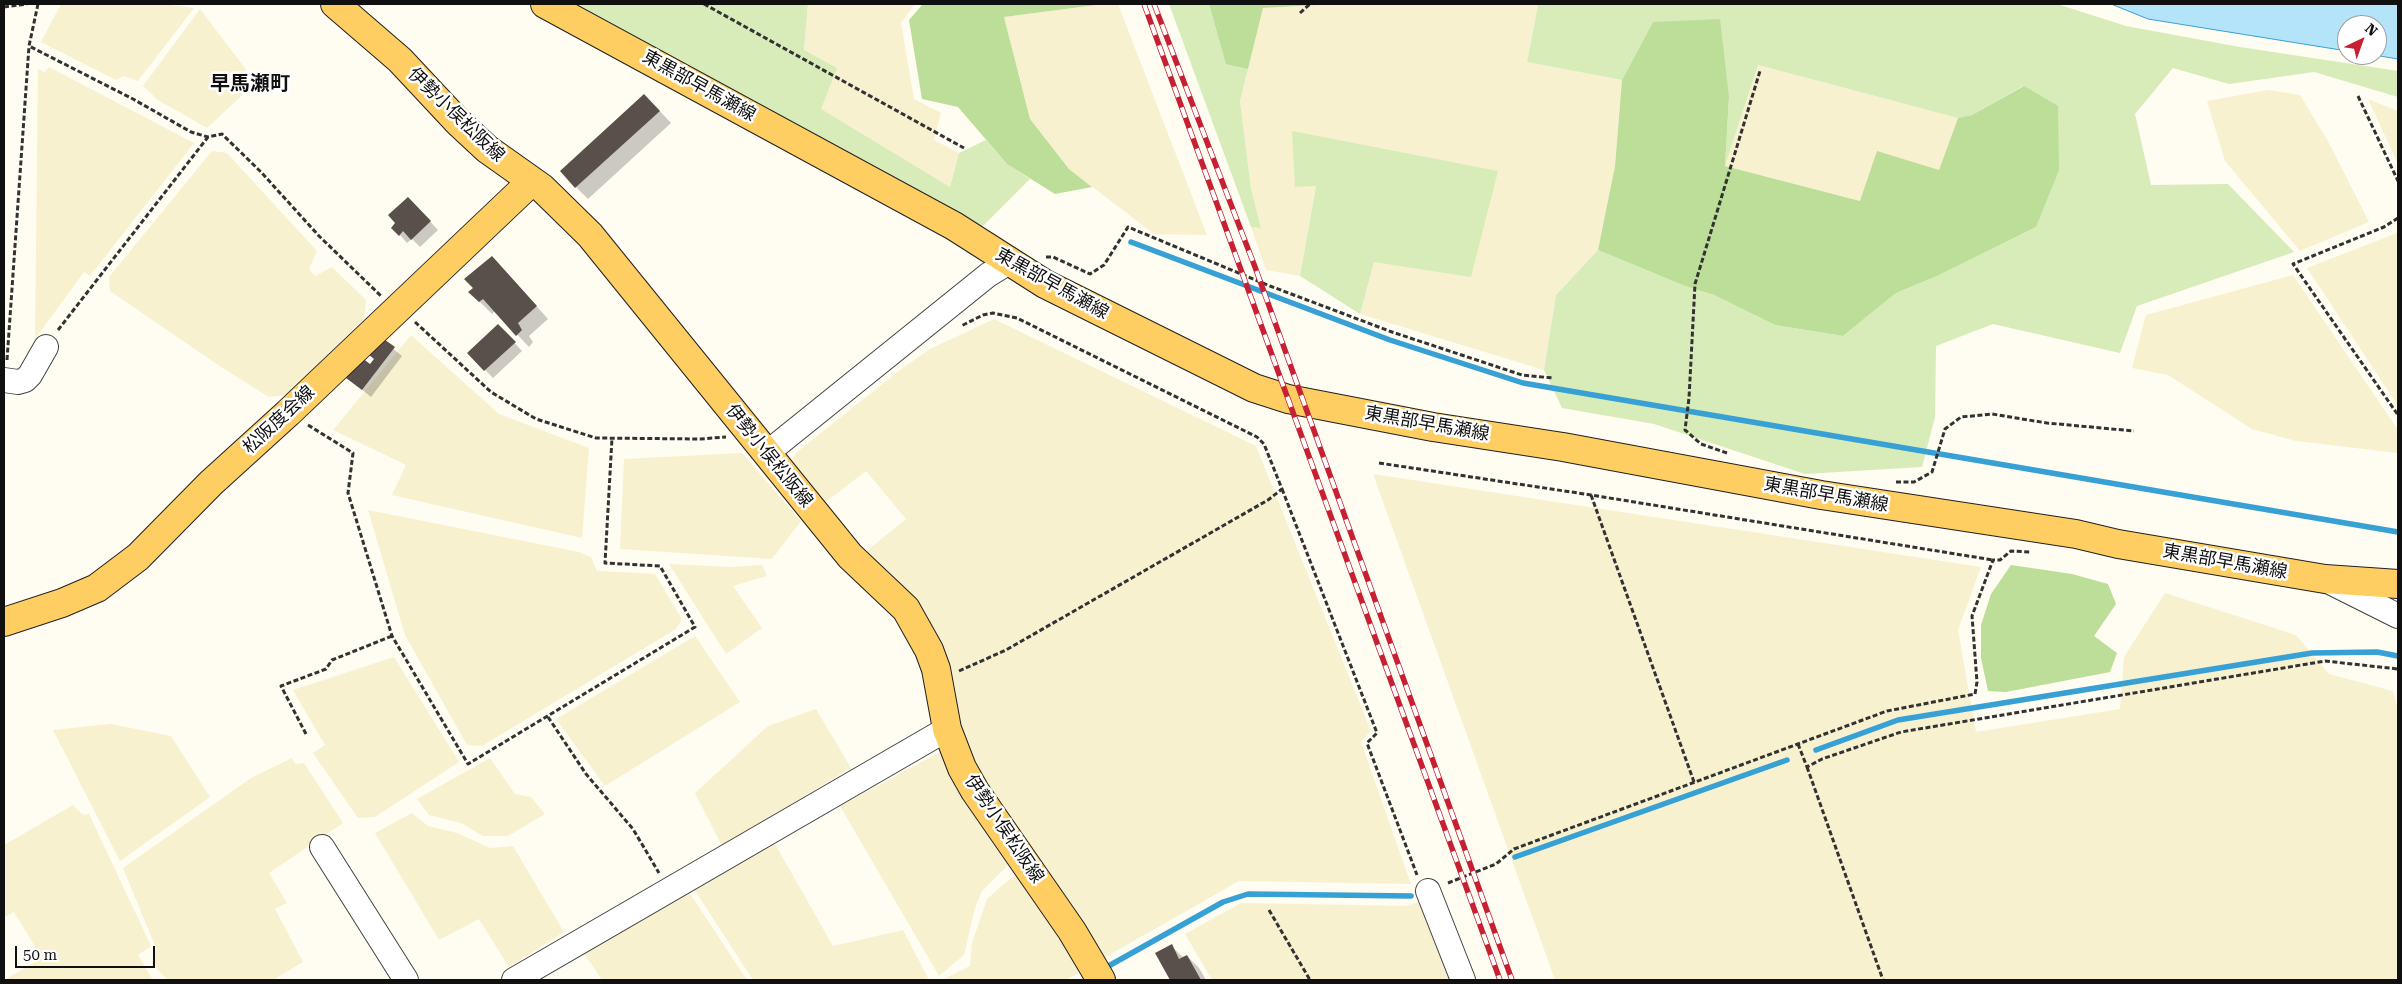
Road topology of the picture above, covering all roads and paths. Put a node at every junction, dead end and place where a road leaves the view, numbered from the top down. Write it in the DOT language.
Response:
graph roads {
  1 [pos="27,4"];
  2 [pos="38,4"];
  3 [pos="335,4"];
  4 [pos="545,4"];
  5 [pos="704,4"];
  6 [pos="1310,4"];
  7 [pos="4,7"];
  8 [pos="1300,13"];
  9 [pos="29,46"];
  10 [pos="1760,71"];
  11 [pos="2358,96"];
  12 [pos="208,137"];
  13 [pos="964,148"];
  14 [pos="532,181"];
  15 [pos="2398,181"];
  16 [pos="2398,218"];
  17 [pos="1009,262"];
  18 [pos="397,309"];
  19 [pos="957,328"];
  20 [pos="46,347"];
  21 [pos="1554,378"];
  22 [pos="5,380"];
  23 [pos="288,413"];
  24 [pos="2398,415"];
  25 [pos="1686,424"];
  26 [pos="747,429"];
  27 [pos="2134,431"];
  28 [pos="612,438"];
  29 [pos="767,453"];
  30 [pos="1379,463"];
  31 [pos="1933,466"];
  32 [pos="1282,488"];
  33 [pos="1591,495"];
  34 [pos="2039,552"];
  35 [pos="1993,560"];
  36 [pos="2325,579"];
  37 [pos="2398,584"];
  38 [pos="2398,616"];
  39 [pos="4,622"];
  40 [pos="392,636"];
  41 [pos="2398,669"];
  42 [pos="938,681"];
  43 [pos="548,717"];
  44 [pos="947,728"];
  45 [pos="306,734"];
  46 [pos="1798,744"];
  47 [pos="1807,767"];
  48 [pos="1694,782"];
  49 [pos="322,848"];
  50 [pos="669,889"];
  51 [pos="1428,891"];
  52 [pos="1269,910"];
  53 [pos="406,980"];
  54 [pos="514,980"];
  55 [pos="1101,980"];
  56 [pos="1310,980"];
  57 [pos="1463,980"];
  58 [pos="1883,980"];
  1 -- 7 [label="path"];
  2 -- 9 [label="path"];
  3 -- 14 [label="main road, 伊勢小俣松阪線"];
  4 -- 17 [label="main road, 東黒部早馬瀬線"];
  5 -- 13 [label="path"];
  6 -- 8 [label="path"];
  9 -- 12 [label="path"];
  9 -- 22 [label="path"];
  10 -- 25 [label="path"];
  11 -- 15 [label="path"];
  12 -- 18 [label="path"];
  12 -- 20 [label="path"];
  14 -- 18 [label="main road, 松阪度会線"];
  14 -- 26 [label="main road, 伊勢小俣松阪線"];
  16 -- 24 [label="path"];
  17 -- 21 [label="path"];
  17 -- 29 [label="street"];
  17 -- 36 [label="main road, 東黒部早馬瀬線"];
  18 -- 23 [label="main road, 松阪度会線"];
  18 -- 28 [label="path"];
  19 -- 32 [label="path"];
  20 -- 22 [label="street"];
  23 -- 39 [label="main road, 松阪度会線"];
  23 -- 40 [label="path"];
  26 -- 28 [label="path"];
  26 -- 29 [label="main road, 伊勢小俣松阪線"];
  27 -- 31 [label="path"];
  28 -- 43 [label="path"];
  29 -- 42 [label="main road, 伊勢小俣松阪線"];
  30 -- 33 [label="path"];
  32 -- 42 [label="path"];
  32 -- 51 [label="path"];
  33 -- 35 [label="path"];
  33 -- 48 [label="path"];
  34 -- 35 [label="path"];
  35 -- 46 [label="path"];
  36 -- 37 [label="main road, 東黒部早馬瀬線"];
  36 -- 38 [label="street"];
  40 -- 43 [label="path"];
  40 -- 45 [label="path"];
  41 -- 47 [label="path"];
  42 -- 44 [label="main road, 伊勢小俣松阪線"];
  43 -- 50 [label="path"];
  44 -- 50 [label="street"];
  44 -- 55 [label="main road, 伊勢小俣松阪線"];
  46 -- 47 [label="path"];
  46 -- 48 [label="path"];
  47 -- 58 [label="path"];
  48 -- 51 [label="path"];
  49 -- 53 [label="street"];
  50 -- 54 [label="street"];
  51 -- 57 [label="street"];
  52 -- 56 [label="path"];
}
